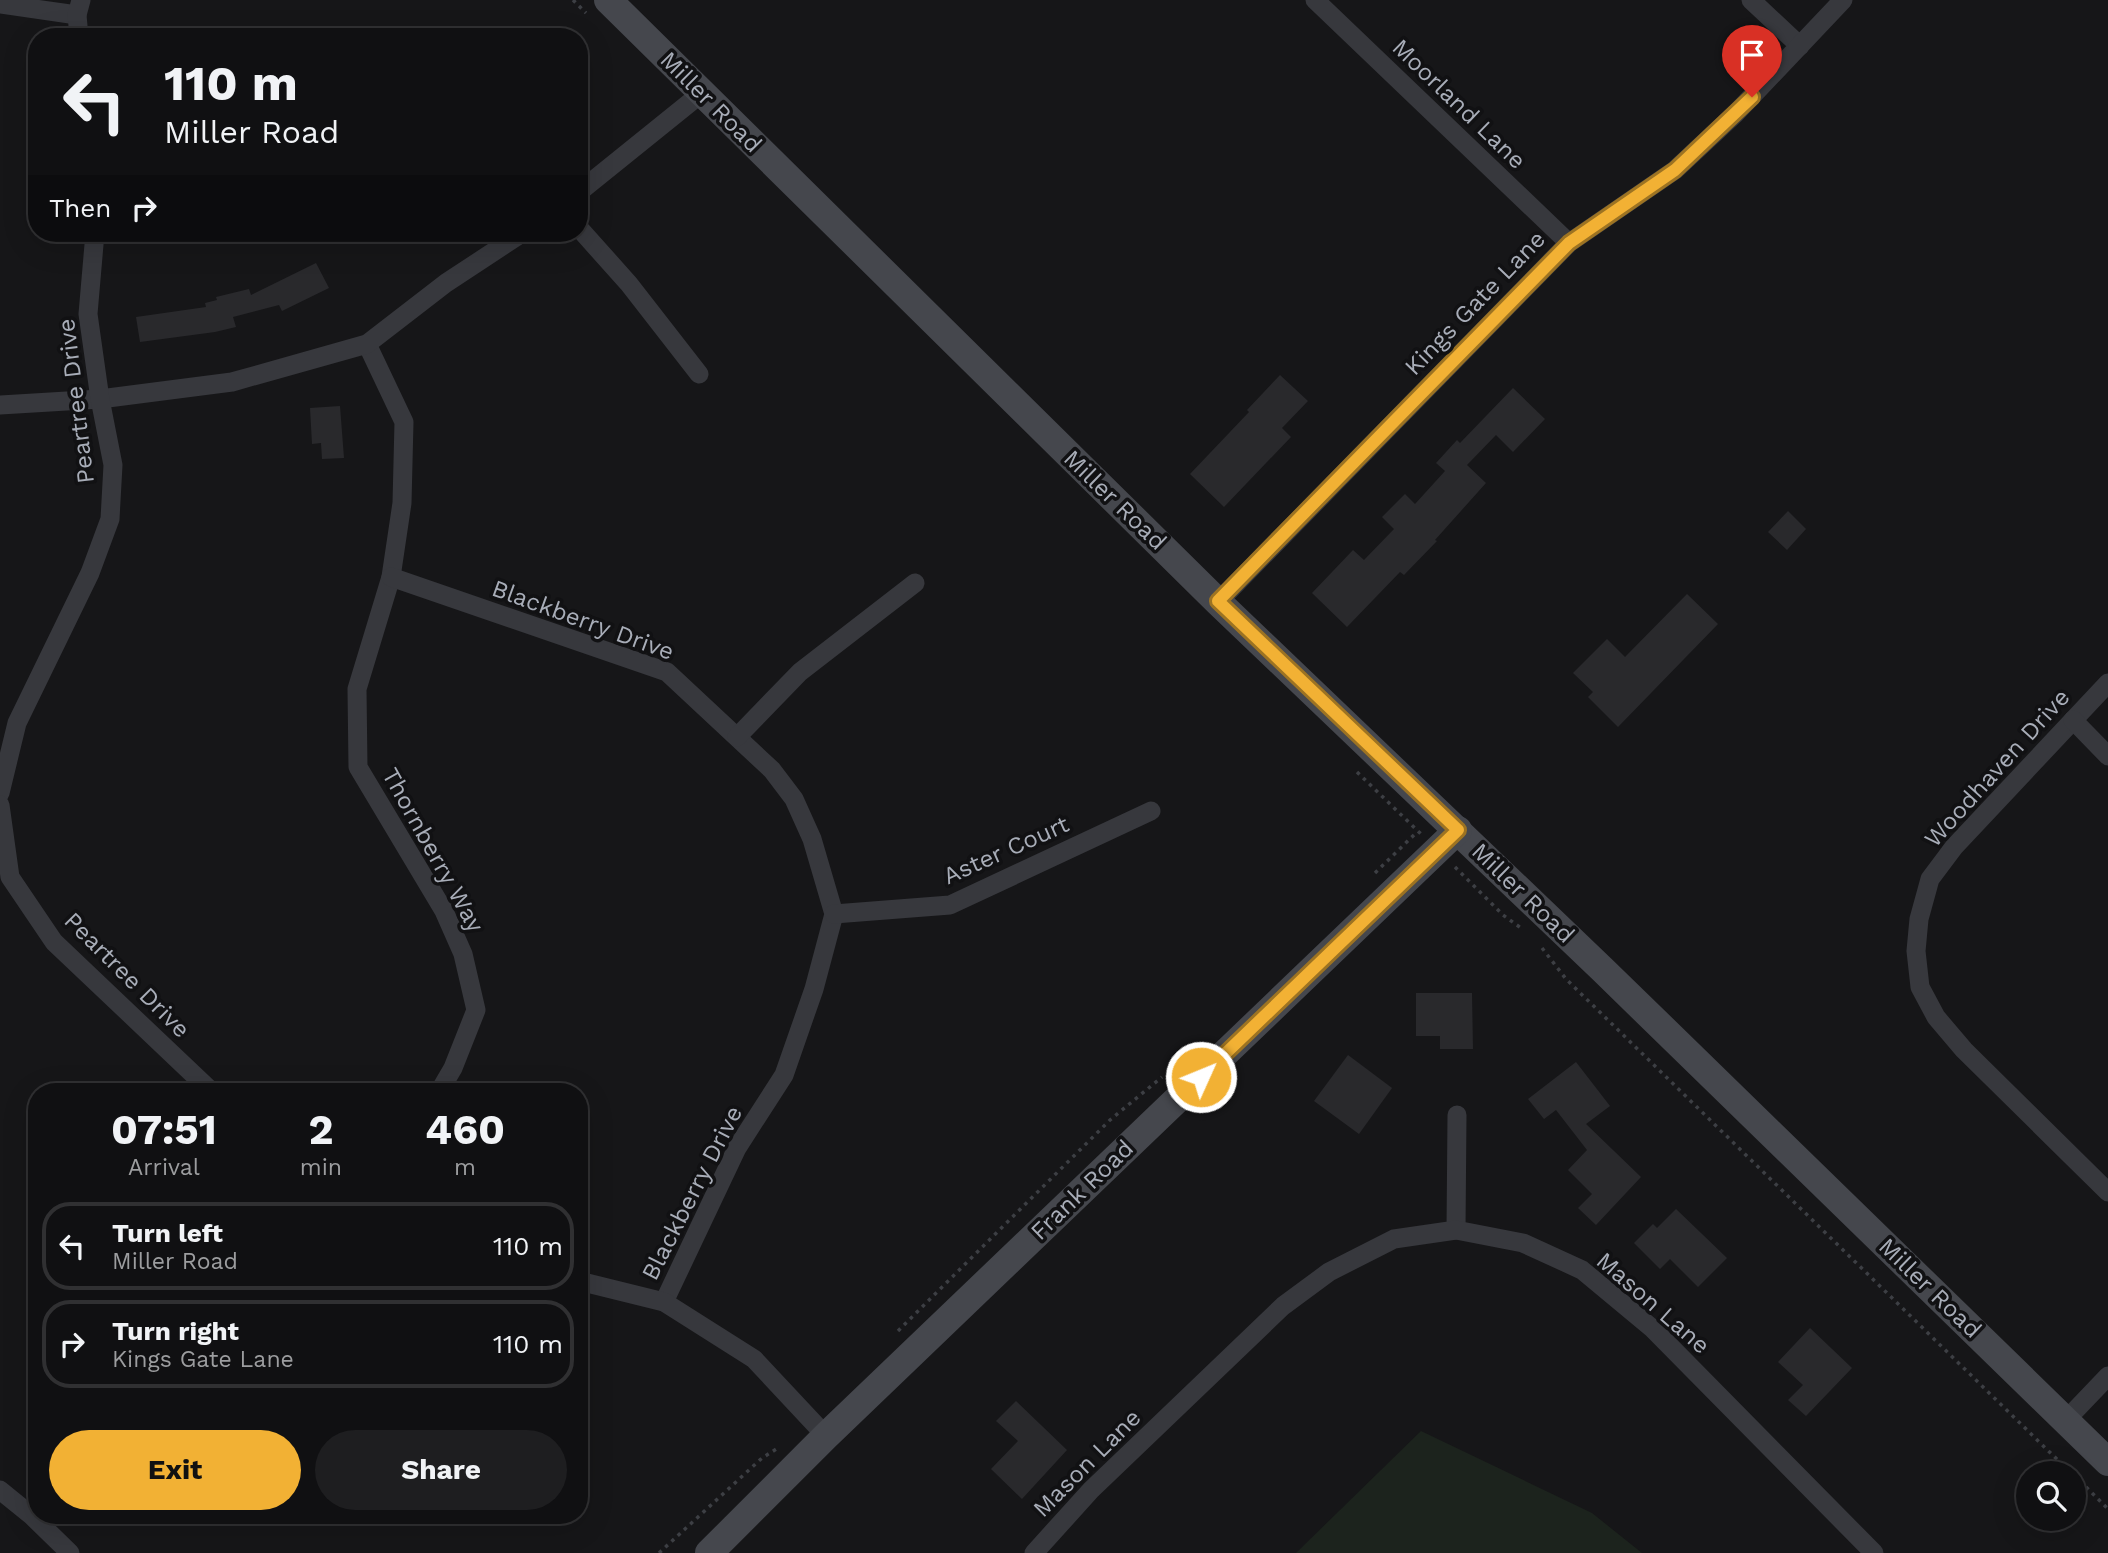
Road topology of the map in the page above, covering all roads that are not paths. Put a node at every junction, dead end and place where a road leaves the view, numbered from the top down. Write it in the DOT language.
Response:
graph roads {
  1 [pos="608,0"];
  2 [pos="1315,0"];
  3 [pos="1751,0"];
  4 [pos="1843,0"];
  5 [pos="0,4"];
  6 [pos="79,7"];
  7 [pos="79,28"];
  8 [pos="1800,47"];
  9 [pos="703,92"];
  10 [pos="588,185"];
  11 [pos="588,238"];
  12 [pos="94,242"];
  13 [pos="508,242"];
  14 [pos="1569,243"];
  15 [pos="367,344"];
  16 [pos="699,374"];
  17 [pos="100,399"];
  18 [pos="0,405"];
  19 [pos="391,577"];
  20 [pos="915,583"];
  21 [pos="1218,601"];
  22 [pos="2108,683"];
  23 [pos="2073,720"];
  24 [pos="737,737"];
  25 [pos="2108,757"];
  26 [pos="0,793"];
  27 [pos="0,805"];
  28 [pos="1151,811"];
  29 [pos="1458,830"];
  30 [pos="834,914"];
  31 [pos="203,1083"];
  32 [pos="444,1083"];
  33 [pos="1457,1115"];
  34 [pos="2108,1192"];
  35 [pos="1456,1230"];
  36 [pos="588,1283"];
  37 [pos="664,1302"];
  38 [pos="2108,1376"];
  39 [pos="2066,1420"];
  40 [pos="826,1436"];
  41 [pos="2108,1462"];
  42 [pos="0,1490"];
  43 [pos="28,1515"];
  44 [pos="38,1524"];
  45 [pos="70,1553"];
  46 [pos="709,1553"];
  47 [pos="1034,1553"];
  48 [pos="1874,1553"];
  1 -- 9 [label="street, Miller Road"];
  2 -- 14 [label="street, Moorland Lane"];
  3 -- 8 [label="street"];
  4 -- 8 [label="street, Kings Gate Lane"];
  5 -- 6 [label="street"];
  6 -- 7 [label="street"];
  8 -- 14 [label="street, Kings Gate Lane"];
  9 -- 10 [label="street"];
  9 -- 21 [label="street, Miller Road"];
  11 -- 16 [label="street"];
  12 -- 17 [label="street, Peartree Drive"];
  13 -- 15 [label="street"];
  14 -- 21 [label="street, Kings Gate Lane"];
  15 -- 17 [label="street"];
  15 -- 19 [label="street, Thornberry Way"];
  17 -- 18 [label="street"];
  17 -- 26 [label="street, Peartree Drive"];
  19 -- 24 [label="street, Blackberry Drive"];
  19 -- 32 [label="street, Thornberry Way"];
  20 -- 24 [label="street"];
  21 -- 29 [label="street, Miller Road"];
  22 -- 23 [label="street, Woodhaven Drive"];
  23 -- 25 [label="street"];
  23 -- 34 [label="street, Woodhaven Drive"];
  24 -- 30 [label="street, Blackberry Drive"];
  27 -- 31 [label="street, Peartree Drive"];
  28 -- 30 [label="street, Aster Court"];
  29 -- 39 [label="street, Miller Road"];
  29 -- 40 [label="street, Frank Road"];
  30 -- 37 [label="street, Blackberry Drive"];
  33 -- 35 [label="street"];
  35 -- 47 [label="street, Mason Lane"];
  35 -- 48 [label="street, Mason Lane"];
  36 -- 37 [label="street"];
  37 -- 40 [label="street"];
  38 -- 39 [label="street"];
  39 -- 41 [label="street, Miller Road"];
  40 -- 46 [label="street, Frank Road"];
  42 -- 43 [label="street"];
  44 -- 45 [label="street"];
}
